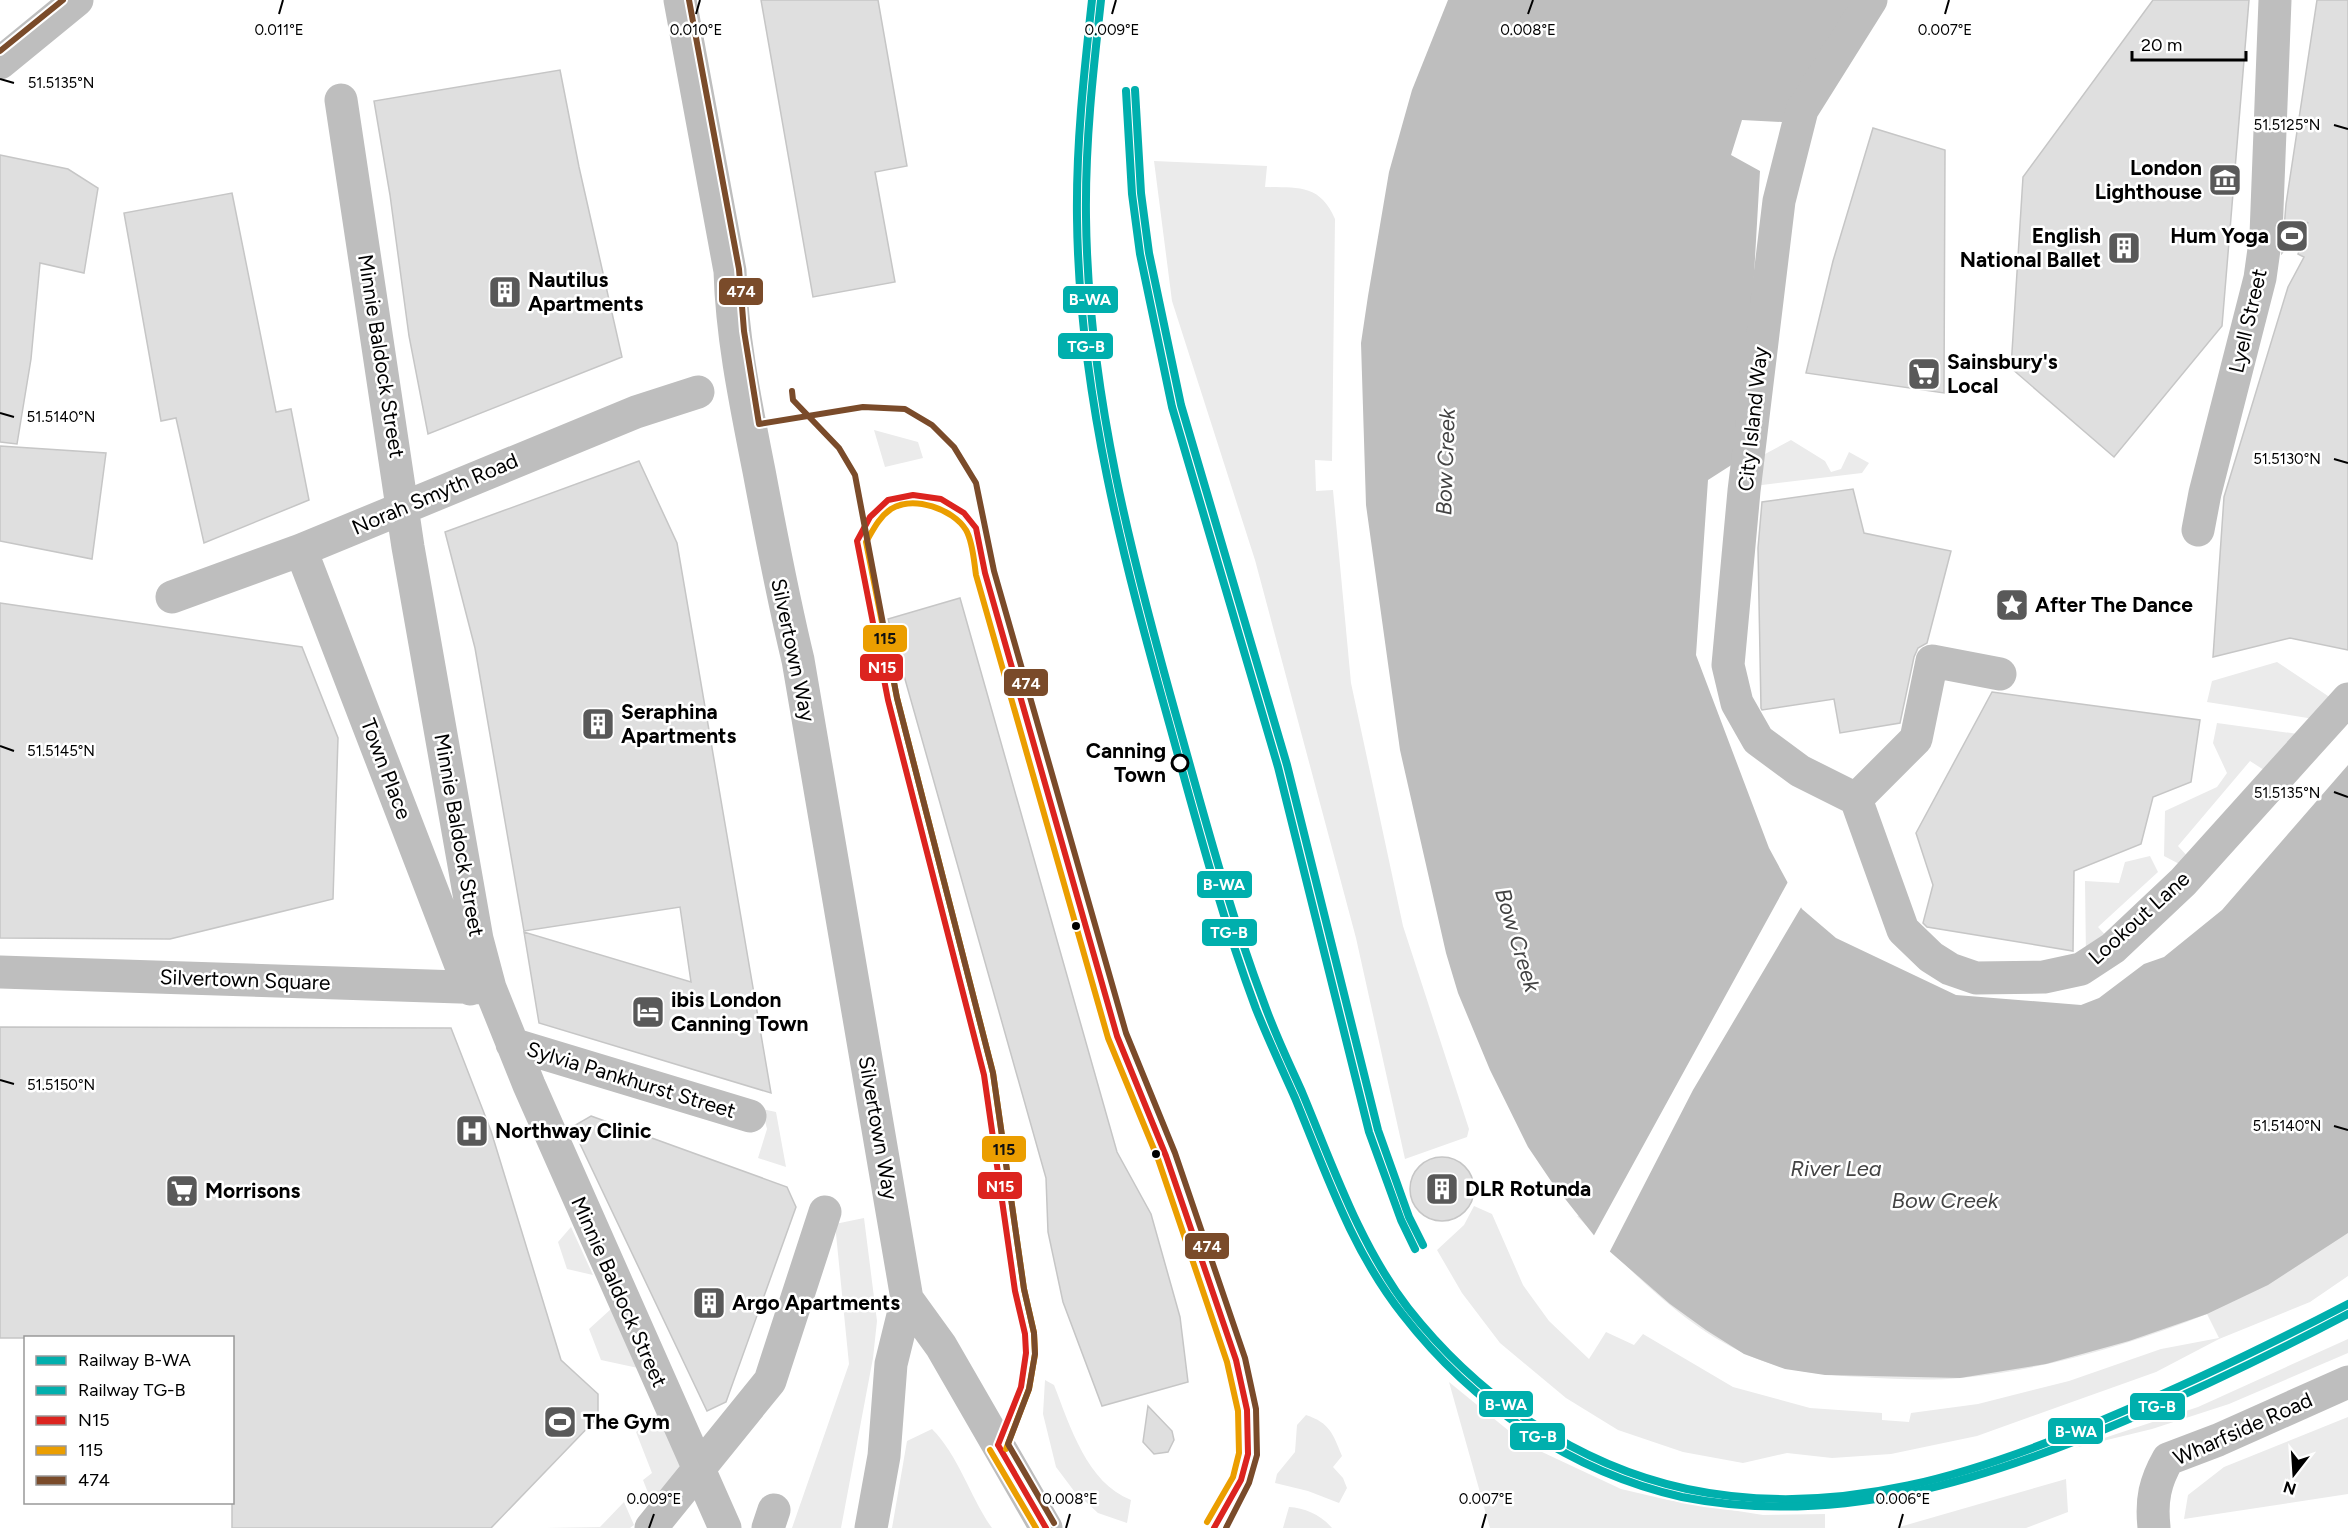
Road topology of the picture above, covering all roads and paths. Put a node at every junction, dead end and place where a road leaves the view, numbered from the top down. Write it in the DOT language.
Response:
graph roads {
  1 [pos="77,0"];
  2 [pos="680,0"];
  3 [pos="1871,0"];
  4 [pos="2275,0"];
  5 [pos="0,63"];
  6 [pos="341,100"];
  7 [pos="698,392"];
  8 [pos="403,508"];
  9 [pos="2198,530"];
  10 [pos="300,550"];
  11 [pos="172,597"];
  12 [pos="2000,674"];
  13 [pos="2348,699"];
  14 [pos="1856,799"];
  15 [pos="0,972"];
  16 [pos="480,988"];
  17 [pos="512,1044"];
  18 [pos="750,1116"];
  19 [pos="825,1212"];
  20 [pos="907,1299"];
  21 [pos="2348,1382"];
  22 [pos="698,1468"];
  23 [pos="2154,1527"];
  24 [pos="651,1528"];
  25 [pos="725,1528"];
  26 [pos="871,1528"];
  27 [pos="1046,1528"];
  1 -- 5 [label="street"];
  2 -- 20 [label="street, Silvertown Way"];
  3 -- 14 [label="street, City Island Way"];
  4 -- 9 [label="street, Lyell Street"];
  6 -- 8 [label="street, Minnie Baldock Street"];
  7 -- 8 [label="street, Norah Smyth Road"];
  8 -- 10 [label="street, Norah Smyth Road"];
  8 -- 16 [label="street, Minnie Baldock Street"];
  10 -- 11 [label="street, Norah Smyth Road"];
  10 -- 16 [label="street, Town Place"];
  12 -- 14 [label="street"];
  13 -- 14 [label="street, Lookout Lane"];
  15 -- 16 [label="street, Silvertown Square"];
  16 -- 17 [label="street, Minnie Baldock Street"];
  17 -- 18 [label="street, Sylvia Pankhurst Street"];
  17 -- 22 [label="street, Minnie Baldock Street"];
  19 -- 22 [label="street"];
  20 -- 26 [label="street, Silvertown Way"];
  20 -- 27 [label="street, Silvertown Way"];
  21 -- 23 [label="street, Wharfside Road"];
  22 -- 24 [label="street"];
  22 -- 25 [label="street, Minnie Baldock Street"];
}
